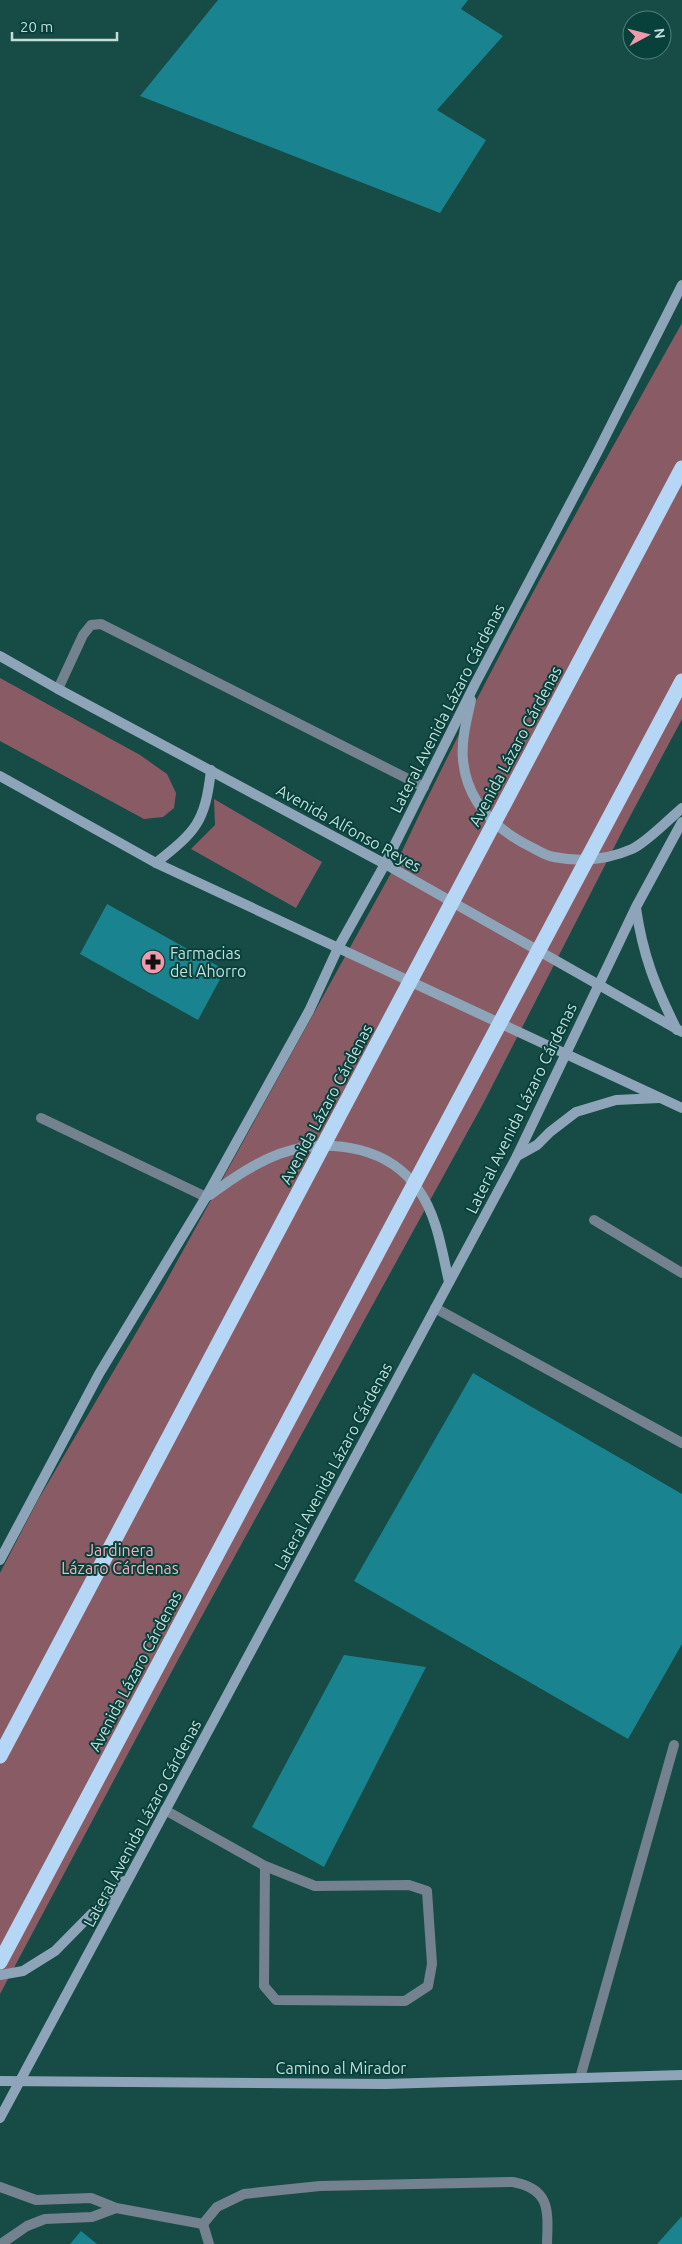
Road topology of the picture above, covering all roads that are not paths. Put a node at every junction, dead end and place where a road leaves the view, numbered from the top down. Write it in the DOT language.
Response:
graph roads {
  1 [pos="682,286"];
  2 [pos="682,468"];
  3 [pos="0,656"];
  4 [pos="682,681"];
  5 [pos="475,684"];
  6 [pos="58,689"];
  7 [pos="211,770"];
  8 [pos="0,776"];
  9 [pos="424,787"];
  10 [pos="682,808"];
  11 [pos="682,822"];
  12 [pos="156,863"];
  13 [pos="385,864"];
  14 [pos="636,907"];
  15 [pos="338,948"];
  16 [pos="599,985"];
  17 [pos="679,1031"];
  18 [pos="566,1053"];
  19 [pos="662,1098"];
  20 [pos="682,1108"];
  21 [pos="41,1118"];
  22 [pos="517,1156"];
  23 [pos="206,1197"];
  24 [pos="594,1220"];
  25 [pos="682,1273"];
  26 [pos="449,1282"];
  27 [pos="435,1308"];
  28 [pos="682,1443"];
  29 [pos="0,1560"];
  30 [pos="674,1745"];
  31 [pos="0,1756"];
  32 [pos="166,1810"];
  33 [pos="265,1866"];
  34 [pos="131,1874"];
  35 [pos="0,1962"];
  36 [pos="0,1975"];
  37 [pos="682,2075"];
  38 [pos="580,2078"];
  39 [pos="0,2081"];
  40 [pos="20,2082"];
  41 [pos="0,2118"];
  42 [pos="0,2187"];
  43 [pos="116,2208"];
  44 [pos="204,2224"];
  45 [pos="1,2244"];
  46 [pos="209,2244"];
  47 [pos="547,2244"];
  1 -- 5 [label="main road, Lateral Avenida Lázaro Cárdenas"];
  2 -- 31 [label="highway, Avenida Lázaro Cárdenas, bridge"];
  3 -- 6 [label="main road, Avenida Alfonso Reyes"];
  4 -- 35 [label="highway, Avenida Lázaro Cárdenas, bridge"];
  5 -- 9 [label="main road, Lateral Avenida Lázaro Cárdenas"];
  5 -- 10 [label="main road"];
  6 -- 7 [label="main road, Avenida Alfonso Reyes"];
  6 -- 9 [label="lane"];
  7 -- 12 [label="main road"];
  7 -- 13 [label="main road, Avenida Alfonso Reyes"];
  8 -- 12 [label="main road"];
  9 -- 13 [label="main road, Lateral Avenida Lázaro Cárdenas"];
  11 -- 14 [label="main road, Lateral Avenida Lázaro Cárdenas"];
  12 -- 15 [label="main road"];
  13 -- 15 [label="main road, Lateral Avenida Lázaro Cárdenas"];
  13 -- 16 [label="main road, Avenida Alfonso Reyes"];
  14 -- 16 [label="main road, Lateral Avenida Lázaro Cárdenas"];
  14 -- 17 [label="main road"];
  15 -- 18 [label="main road"];
  15 -- 23 [label="main road, Lateral Avenida Lázaro Cárdenas"];
  16 -- 17 [label="main road, Avenida Alfonso Reyes"];
  16 -- 18 [label="main road, Lateral Avenida Lázaro Cárdenas"];
  18 -- 19 [label="main road"];
  18 -- 22 [label="main road, Lateral Avenida Lázaro Cárdenas"];
  19 -- 20 [label="main road"];
  19 -- 22 [label="main road"];
  21 -- 23 [label="lane"];
  22 -- 26 [label="main road, Lateral Avenida Lázaro Cárdenas"];
  23 -- 26 [label="main road"];
  23 -- 29 [label="main road, Lateral Avenida Lázaro Cárdenas"];
  24 -- 25 [label="lane"];
  26 -- 27 [label="main road, Lateral Avenida Lázaro Cárdenas"];
  27 -- 28 [label="lane"];
  27 -- 32 [label="main road, Lateral Avenida Lázaro Cárdenas"];
  30 -- 38 [label="lane"];
  32 -- 33 [label="lane"];
  32 -- 34 [label="main road, Lateral Avenida Lázaro Cárdenas"];
  33 -- 33 [label="lane"];
  34 -- 36 [label="main road"];
  34 -- 40 [label="main road, Lateral Avenida Lázaro Cárdenas"];
  37 -- 38 [label="main road, Camino al Mirador"];
  38 -- 40 [label="main road, Camino al Mirador"];
  39 -- 40 [label="main road, Camino al Mirador"];
  40 -- 41 [label="main road, Lateral Avenida Lázaro Cárdenas"];
  42 -- 43 [label="lane"];
  43 -- 44 [label="lane"];
  43 -- 45 [label="lane"];
  44 -- 46 [label="lane"];
  44 -- 47 [label="lane"];
}
